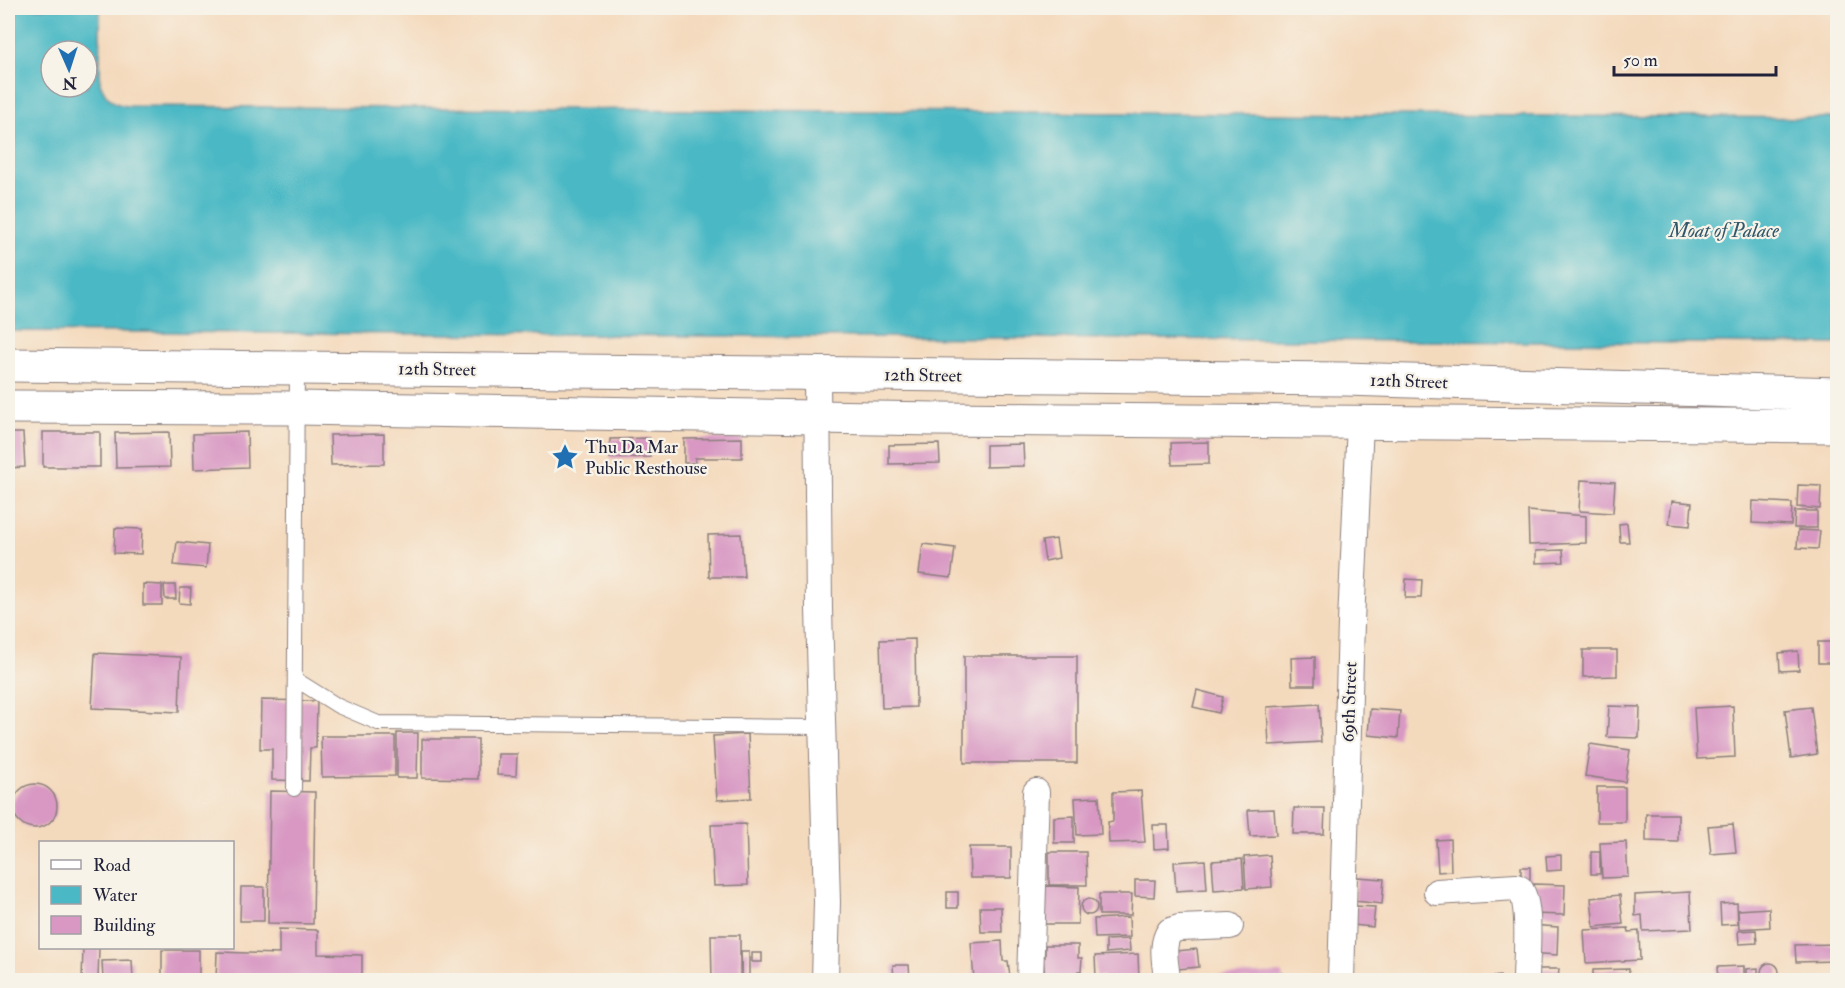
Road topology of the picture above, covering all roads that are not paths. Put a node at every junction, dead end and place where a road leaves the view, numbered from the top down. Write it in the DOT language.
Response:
graph roads {
  1 [pos="8,365"];
  2 [pos="297,366"];
  3 [pos="817,374"];
  4 [pos="1838,394"];
  5 [pos="8,407"];
  6 [pos="297,408"];
  7 [pos="817,418"];
  8 [pos="1360,423"];
  9 [pos="1838,426"];
  10 [pos="295,679"];
  11 [pos="822,727"];
  12 [pos="294,789"];
  13 [pos="1036,792"];
  14 [pos="1437,892"];
  15 [pos="1230,926"];
  16 [pos="825,981"];
  17 [pos="1030,981"];
  18 [pos="1167,981"];
  19 [pos="1341,981"];
  20 [pos="1526,981"];
  1 -- 2 [label="main road, 12th Street"];
  2 -- 3 [label="main road, 12th Street"];
  2 -- 6 [label="lane"];
  3 -- 4 [label="main road, 12th Street"];
  3 -- 7 [label="street"];
  5 -- 6 [label="main road"];
  6 -- 7 [label="main road"];
  6 -- 10 [label="lane"];
  7 -- 8 [label="main road"];
  7 -- 11 [label="street"];
  8 -- 9 [label="main road"];
  8 -- 19 [label="street, 69th Street"];
  10 -- 11 [label="lane"];
  10 -- 12 [label="lane"];
  11 -- 16 [label="street"];
  13 -- 17 [label="street"];
  14 -- 20 [label="street"];
  15 -- 18 [label="street"];
}
